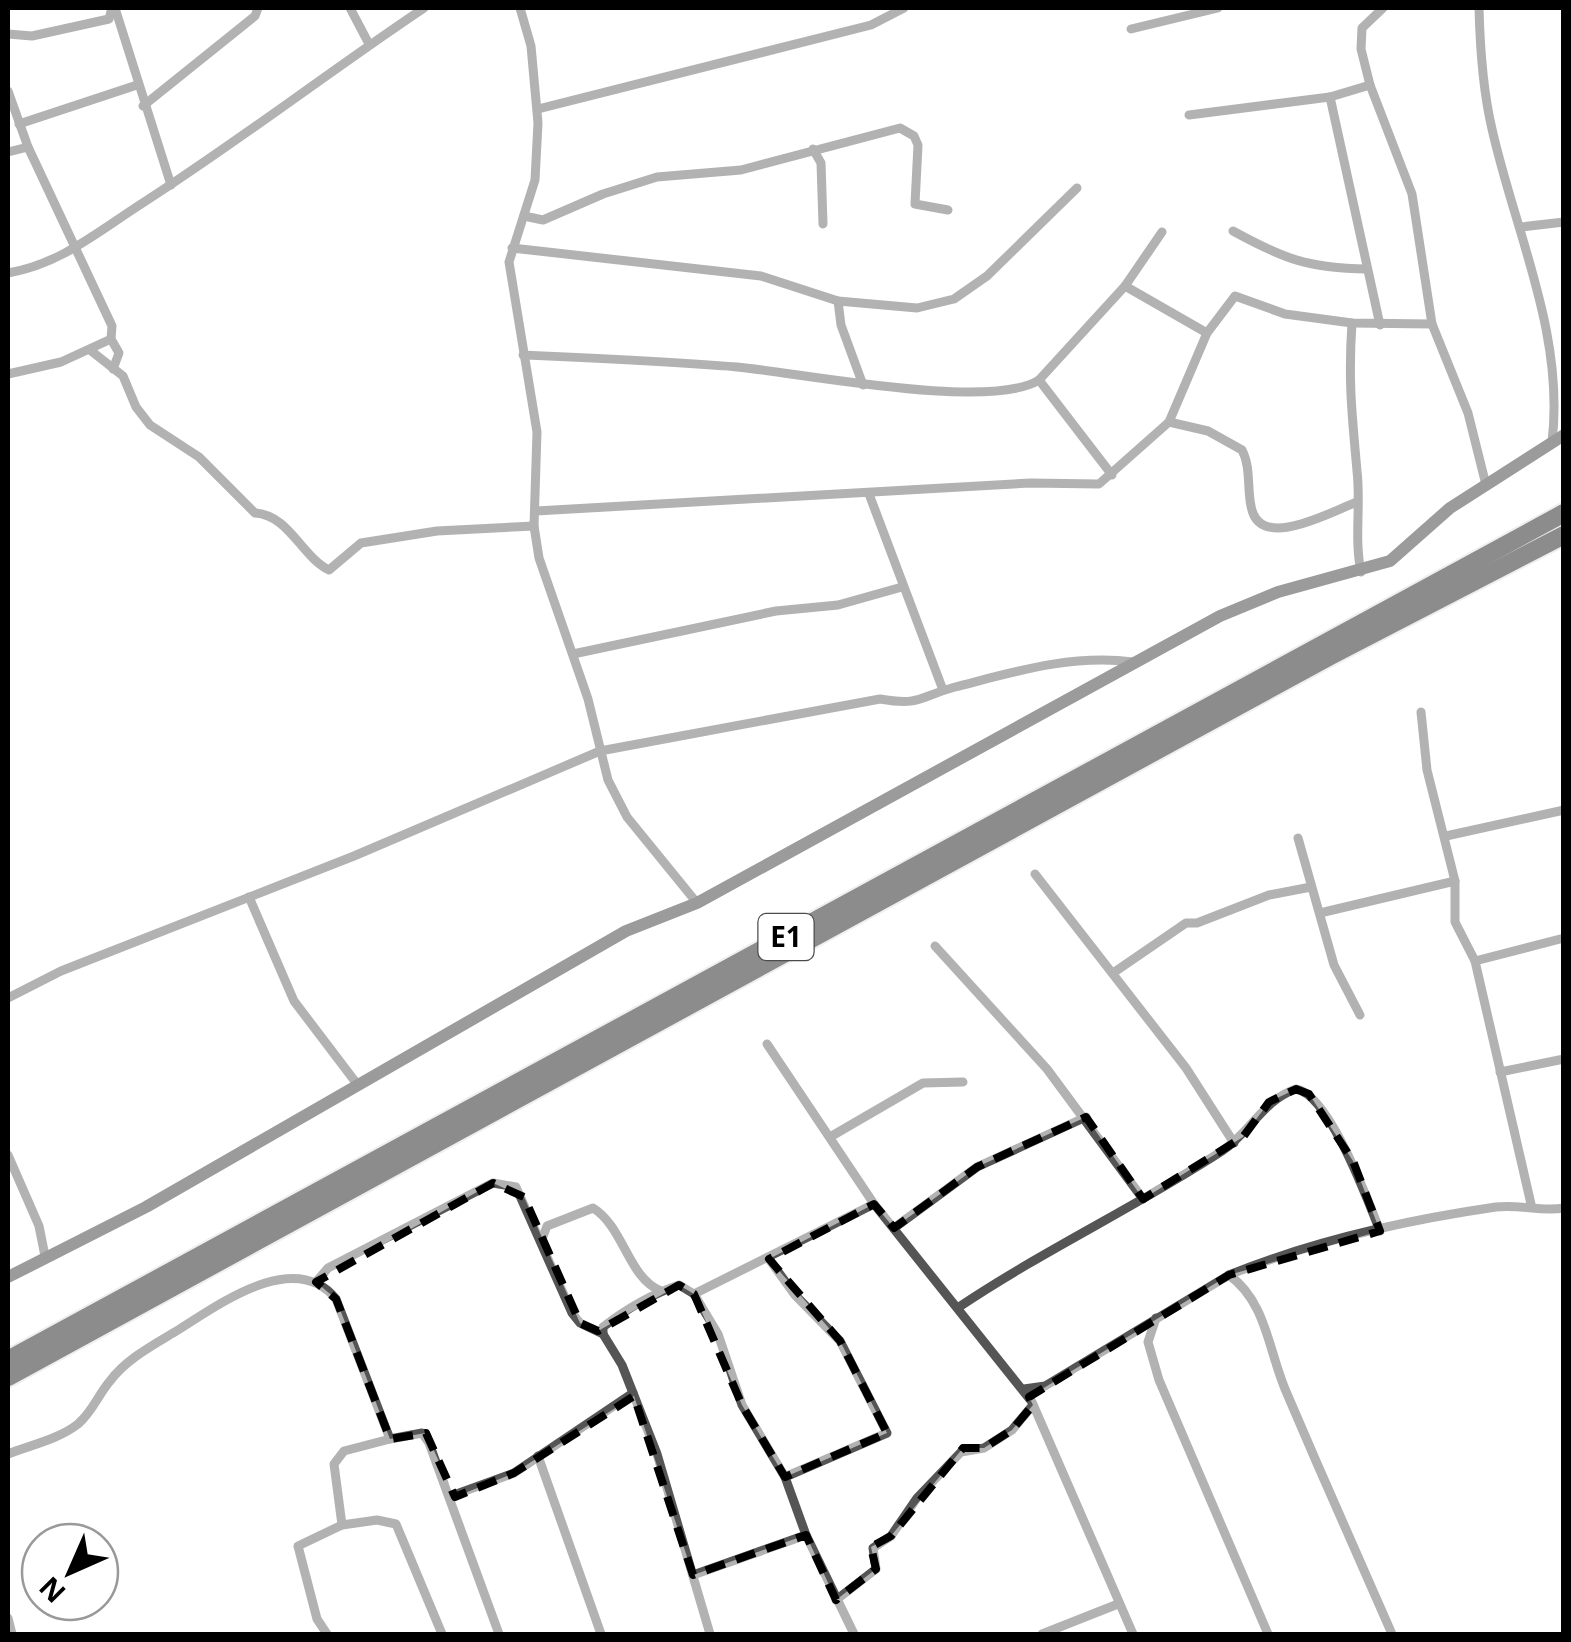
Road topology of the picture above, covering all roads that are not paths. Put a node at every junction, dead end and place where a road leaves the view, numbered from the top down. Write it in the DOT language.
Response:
graph roads {
  1 [pos="113,8"];
  2 [pos="258,8"];
  3 [pos="350,8"];
  4 [pos="424,8"];
  5 [pos="520,8"];
  6 [pos="904,8"];
  7 [pos="1215,8"];
  8 [pos="1383,8"];
  9 [pos="1479,8"];
  10 [pos="1131,29"];
  11 [pos="8,34"];
  12 [pos="370,44"];
  13 [pos="137,85"];
  14 [pos="1370,85"];
  15 [pos="8,91"];
  16 [pos="1330,97"];
  17 [pos="143,106"];
  18 [pos="538,109"];
  19 [pos="1189,116"];
  20 [pos="18,124"];
  21 [pos="28,146"];
  22 [pos="813,149"];
  23 [pos="8,152"];
  24 [pos="171,186"];
  25 [pos="1077,188"];
  26 [pos="948,210"];
  27 [pos="524,216"];
  28 [pos="1564,222"];
  29 [pos="823,224"];
  30 [pos="1521,227"];
  31 [pos="1233,230"];
  32 [pos="1162,232"];
  33 [pos="76,246"];
  34 [pos="512,248"];
  35 [pos="1366,269"];
  36 [pos="8,273"];
  37 [pos="1125,286"];
  38 [pos="838,301"];
  39 [pos="1352,323"];
  40 [pos="1432,324"];
  41 [pos="1380,325"];
  42 [pos="1207,333"];
  43 [pos="111,340"];
  44 [pos="90,350"];
  45 [pos="523,355"];
  46 [pos="112,369"];
  47 [pos="8,374"];
  48 [pos="1039,380"];
  49 [pos="863,385"];
  50 [pos="1168,422"];
  51 [pos="1558,438"];
  52 [pos="1112,475"];
  53 [pos="1486,485"];
  54 [pos="869,494"];
  55 [pos="1356,502"];
  56 [pos="536,511"];
  57 [pos="1564,513"];
  58 [pos="534,526"];
  59 [pos="1564,535"];
  60 [pos="1361,572"];
  61 [pos="902,587"];
  62 [pos="573,654"];
  63 [pos="1133,662"];
  64 [pos="943,690"];
  65 [pos="1421,712"];
  66 [pos="600,751"];
  67 [pos="1564,810"];
  68 [pos="1446,836"];
  69 [pos="1298,838"];
  70 [pos="1035,874"];
  71 [pos="1455,881"];
  72 [pos="1311,886"];
  73 [pos="250,896"];
  74 [pos="697,904"];
  75 [pos="1320,913"];
  76 [pos="1564,938"];
  77 [pos="936,946"];
  78 [pos="1475,961"];
  79 [pos="1113,974"];
  80 [pos="8,998"];
  81 [pos="1360,1015"];
  82 [pos="766,1044"];
  83 [pos="1564,1059"];
  84 [pos="1500,1072"];
  85 [pos="962,1082"];
  86 [pos="357,1084"];
  87 [pos="1086,1117"];
  88 [pos="830,1137"];
  89 [pos="1234,1143"];
  90 [pos="8,1154"];
  91 [pos="1144,1200"];
  92 [pos="874,1204"];
  93 [pos="1531,1204"];
  94 [pos="1564,1208"];
  95 [pos="894,1228"];
  96 [pos="1380,1230"];
  97 [pos="542,1240"];
  98 [pos="45,1256"];
  99 [pos="769,1259"];
  100 [pos="1256,1264"];
  101 [pos="1229,1275"];
  102 [pos="8,1277"];
  103 [pos="316,1282"];
  104 [pos="1246,1288"];
  105 [pos="661,1291"];
  106 [pos="694,1294"];
  107 [pos="958,1307"];
  108 [pos="1156,1318"];
  109 [pos="1134,1331"];
  110 [pos="603,1334"];
  111 [pos="1148,1342"];
  112 [pos="8,1360"];
  113 [pos="8,1377"];
  114 [pos="1045,1386"];
  115 [pos="1024,1389"];
  116 [pos="633,1394"];
  117 [pos="1035,1408"];
  118 [pos="390,1438"];
  119 [pos="8,1454"];
  120 [pos="538,1456"];
  121 [pos="784,1477"];
  122 [pos="450,1496"];
  123 [pos="342,1525"];
  124 [pos="806,1535"];
  125 [pos="693,1575"];
  126 [pos="836,1600"];
  127 [pos="1118,1604"];
  128 [pos="8,1618"];
  129 [pos="12,1634"];
  130 [pos="326,1634"];
  131 [pos="442,1634"];
  132 [pos="499,1634"];
  133 [pos="601,1634"];
  134 [pos="710,1634"];
  135 [pos="854,1634"];
  136 [pos="1042,1634"];
  137 [pos="1132,1634"];
  138 [pos="1268,1634"];
  139 [pos="1392,1634"];
  1 -- 11 [label="street"];
  1 -- 13 [label="street"];
  2 -- 17 [label="street"];
  3 -- 12 [label="street"];
  4 -- 12 [label="street"];
  5 -- 18 [label="street"];
  6 -- 18 [label="street"];
  7 -- 10 [label="street"];
  8 -- 14 [label="street"];
  9 -- 30 [label="street"];
  12 -- 24 [label="street"];
  13 -- 17 [label="street"];
  13 -- 20 [label="street"];
  14 -- 16 [label="street"];
  14 -- 40 [label="street"];
  15 -- 20 [label="street"];
  16 -- 19 [label="street"];
  16 -- 35 [label="street"];
  17 -- 24 [label="street"];
  18 -- 27 [label="street"];
  20 -- 21 [label="street"];
  21 -- 23 [label="street"];
  21 -- 33 [label="street"];
  22 -- 26 [label="street"];
  22 -- 27 [label="street"];
  22 -- 29 [label="street"];
  24 -- 33 [label="street"];
  25 -- 38 [label="street"];
  27 -- 34 [label="street"];
  28 -- 30 [label="street"];
  30 -- 51 [label="street"];
  31 -- 35 [label="street"];
  32 -- 37 [label="street"];
  33 -- 36 [label="street"];
  33 -- 43 [label="street"];
  34 -- 38 [label="street"];
  34 -- 45 [label="street"];
  35 -- 41 [label="street"];
  37 -- 42 [label="street"];
  37 -- 48 [label="street"];
  38 -- 49 [label="street"];
  39 -- 41 [label="street"];
  39 -- 42 [label="street"];
  39 -- 55 [label="street"];
  40 -- 41 [label="street"];
  40 -- 53 [label="street"];
  42 -- 50 [label="street"];
  43 -- 44 [label="street"];
  43 -- 46 [label="street"];
  44 -- 46 [label="street"];
  44 -- 47 [label="street"];
  45 -- 49 [label="street"];
  45 -- 56 [label="street"];
  46 -- 58 [label="street"];
  48 -- 49 [label="street"];
  48 -- 52 [label="street"];
  50 -- 52 [label="street"];
  50 -- 55 [label="street"];
  51 -- 53 [label="street"];
  52 -- 54 [label="street"];
  53 -- 60 [label="street"];
  54 -- 56 [label="street"];
  54 -- 61 [label="street"];
  55 -- 60 [label="street"];
  56 -- 58 [label="street"];
  57 -- 112 [label="highway, E1"];
  58 -- 62 [label="street"];
  59 -- 113 [label="highway, E1"];
  60 -- 63 [label="street"];
  61 -- 62 [label="street"];
  61 -- 64 [label="street"];
  62 -- 66 [label="street"];
  63 -- 64 [label="street"];
  63 -- 74 [label="street"];
  64 -- 66 [label="street"];
  65 -- 68 [label="street"];
  66 -- 73 [label="street"];
  66 -- 74 [label="street"];
  67 -- 68 [label="street"];
  68 -- 71 [label="street"];
  69 -- 72 [label="street"];
  70 -- 79 [label="street"];
  71 -- 75 [label="street"];
  71 -- 78 [label="street"];
  72 -- 75 [label="street"];
  72 -- 79 [label="street"];
  73 -- 80 [label="street"];
  73 -- 86 [label="street"];
  74 -- 86 [label="street"];
  75 -- 81 [label="street"];
  76 -- 78 [label="street"];
  77 -- 87 [label="street"];
  78 -- 84 [label="street"];
  79 -- 89 [label="street"];
  82 -- 88 [label="street"];
  83 -- 84 [label="street"];
  84 -- 93 [label="street"];
  85 -- 88 [label="street"];
  86 -- 98 [label="street"];
  87 -- 91 [label="street"];
  87 -- 95 [label="street"];
  88 -- 92 [label="street"];
  89 -- 91 [label="street"];
  89 -- 96 [label="street"];
  90 -- 98 [label="street"];
  91 -- 107 [label="street"];
  92 -- 95 [label="street"];
  92 -- 99 [label="street"];
  93 -- 94 [label="street"];
  93 -- 96 [label="street"];
  95 -- 107 [label="street"];
  96 -- 100 [label="street"];
  97 -- 103 [label="street"];
  97 -- 105 [label="street"];
  97 -- 110 [label="street"];
  98 -- 102 [label="street"];
  99 -- 106 [label="street"];
  99 -- 121 [label="street"];
  100 -- 101 [label="street"];
  100 -- 104 [label="street"];
  101 -- 104 [label="street"];
  101 -- 108 [label="street"];
  103 -- 118 [label="street"];
  103 -- 119 [label="street"];
  104 -- 139 [label="street"];
  105 -- 106 [label="street"];
  105 -- 110 [label="street"];
  106 -- 121 [label="street"];
  107 -- 115 [label="street"];
  108 -- 109 [label="street"];
  108 -- 111 [label="street"];
  109 -- 111 [label="street"];
  109 -- 114 [label="street"];
  110 -- 116 [label="street"];
  111 -- 138 [label="street"];
  114 -- 115 [label="street"];
  114 -- 117 [label="street"];
  115 -- 117 [label="street"];
  116 -- 120 [label="street"];
  116 -- 125 [label="street"];
  117 -- 126 [label="street"];
  117 -- 127 [label="street"];
  118 -- 122 [label="street"];
  118 -- 123 [label="street"];
  120 -- 122 [label="street"];
  120 -- 133 [label="street"];
  121 -- 124 [label="street"];
  122 -- 132 [label="street"];
  123 -- 130 [label="street"];
  123 -- 131 [label="street"];
  124 -- 125 [label="street"];
  124 -- 126 [label="street"];
  125 -- 134 [label="street"];
  126 -- 135 [label="street"];
  127 -- 136 [label="street"];
  127 -- 137 [label="street"];
  128 -- 129 [label="street"];
}
